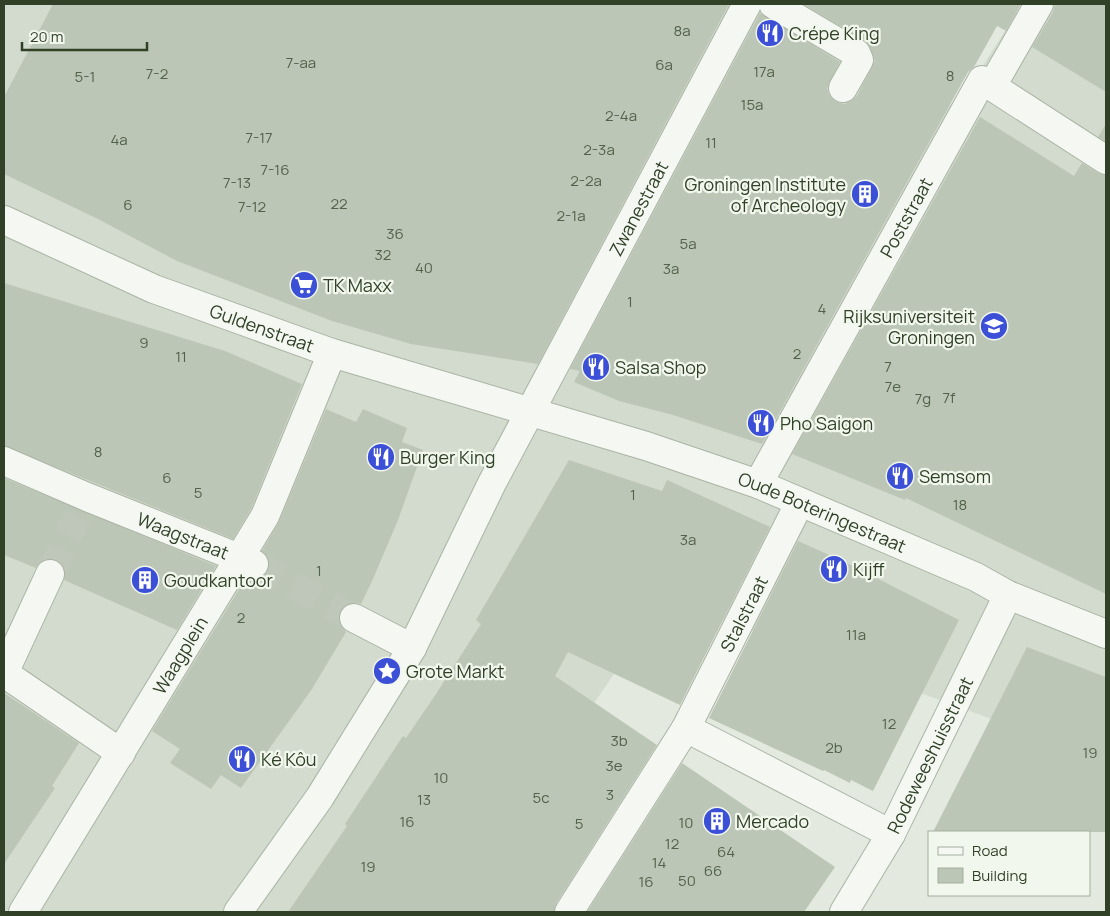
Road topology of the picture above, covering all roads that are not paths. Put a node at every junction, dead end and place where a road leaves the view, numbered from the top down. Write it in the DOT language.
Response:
graph roads {
  1 [pos="747,4"];
  2 [pos="773,4"];
  3 [pos="1039,4"];
  4 [pos="992,86"];
  5 [pos="843,88"];
  6 [pos="1106,160"];
  7 [pos="4,220"];
  8 [pos="332,354"];
  9 [pos="530,412"];
  10 [pos="4,461"];
  11 [pos="758,484"];
  12 [pos="800,502"];
  13 [pos="248,561"];
  14 [pos="50,574"];
  15 [pos="1008,596"];
  16 [pos="354,618"];
  17 [pos="1106,634"];
  18 [pos="412,648"];
  19 [pos="4,673"];
  20 [pos="686,728"];
  21 [pos="121,753"];
  22 [pos="891,834"];
  23 [pos="23,912"];
  24 [pos="238,912"];
  25 [pos="569,912"];
  26 [pos="844,912"];
  1 -- 9 [label="street, Zwanestraat"];
  2 -- 5 [label="street"];
  3 -- 4 [label="street"];
  4 -- 6 [label="street"];
  4 -- 11 [label="street, Poststraat"];
  7 -- 8 [label="street, Guldenstraat"];
  8 -- 9 [label="street, Guldenstraat"];
  8 -- 13 [label="street, Waagstraat"];
  9 -- 11 [label="street, Oude Boteringestraat"];
  9 -- 18 [label="street"];
  10 -- 13 [label="street, Waagstraat"];
  11 -- 12 [label="street, Oude Boteringestraat"];
  12 -- 15 [label="street, Oude Boteringestraat"];
  12 -- 20 [label="street, Stalstraat"];
  13 -- 21 [label="street, Waagplein"];
  14 -- 19 [label="street"];
  15 -- 17 [label="street, Oude Boteringestraat"];
  15 -- 22 [label="street, Rodeweeshuisstraat"];
  16 -- 18 [label="street"];
  18 -- 24 [label="street"];
  19 -- 21 [label="street"];
  20 -- 22 [label="street"];
  20 -- 25 [label="street, Stalstraat"];
  21 -- 23 [label="street"];
  22 -- 26 [label="street, Rodeweeshuisstraat"];
}
